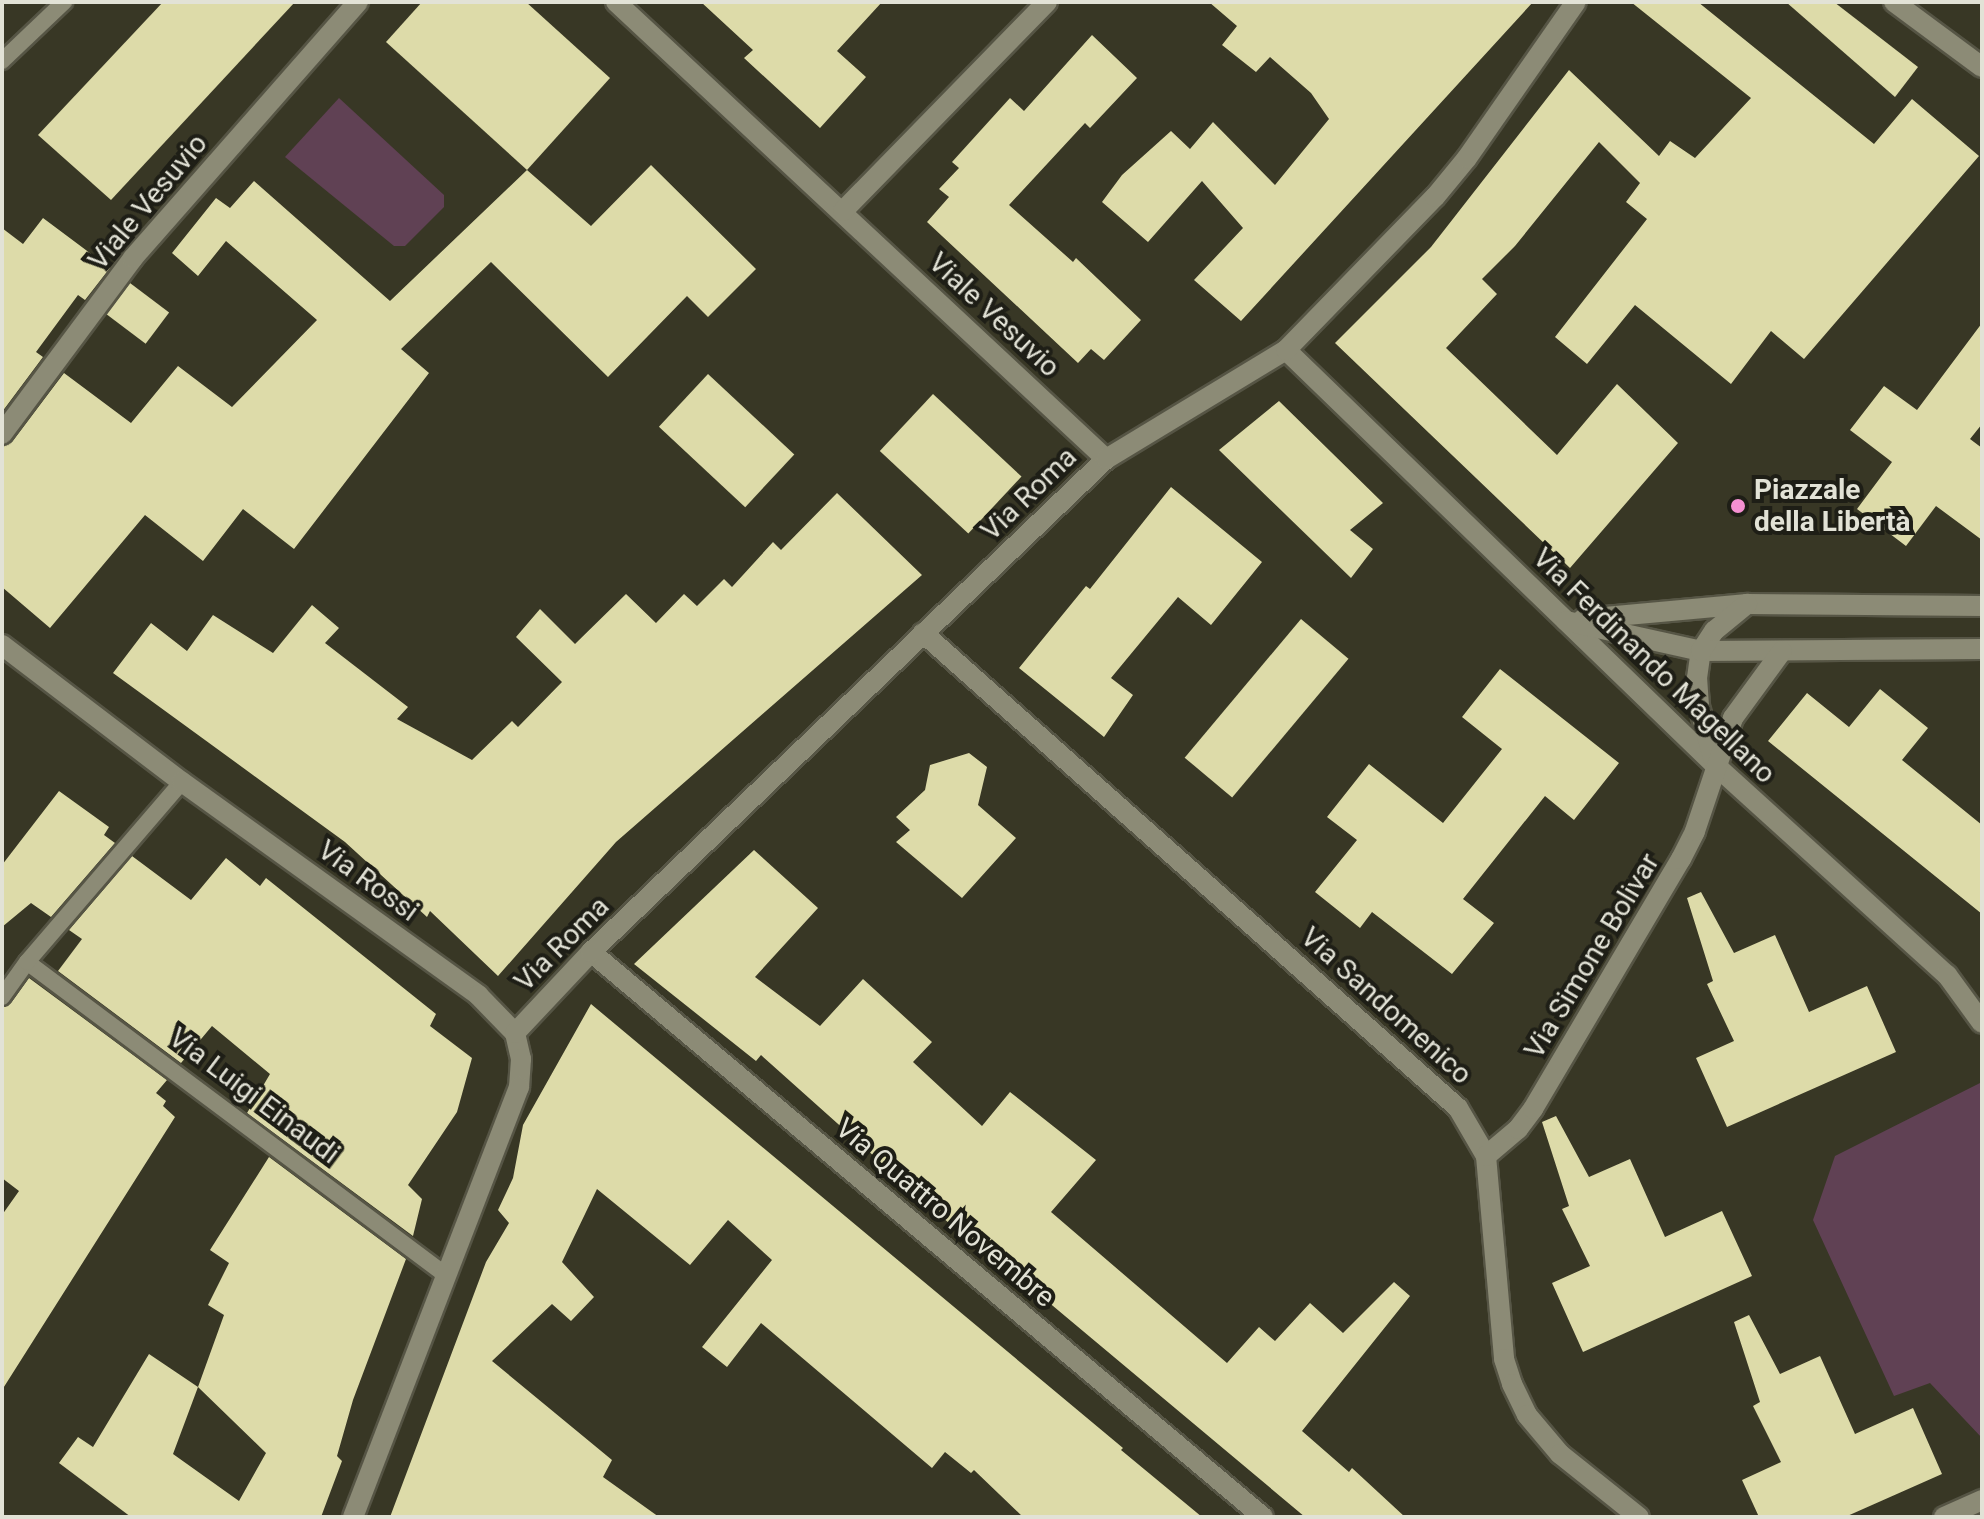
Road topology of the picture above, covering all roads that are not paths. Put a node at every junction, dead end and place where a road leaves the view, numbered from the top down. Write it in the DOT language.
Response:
graph roads {
  1 [pos="64,2"];
  2 [pos="616,2"];
  3 [pos="1047,2"];
  4 [pos="1576,2"];
  5 [pos="1895,3"];
  6 [pos="346,6"];
  7 [pos="2,61"];
  8 [pos="1982,67"];
  9 [pos="843,211"];
  10 [pos="1286,350"];
  11 [pos="2,434"];
  12 [pos="1106,459"];
  13 [pos="1747,604"];
  14 [pos="1982,606"];
  15 [pos="1566,621"];
  16 [pos="923,633"];
  17 [pos="2,645"];
  18 [pos="1982,649"];
  19 [pos="1701,651"];
  20 [pos="1782,651"];
  21 [pos="1715,765"];
  22 [pos="182,782"];
  23 [pos="591,952"];
  24 [pos="27,962"];
  25 [pos="2,997"];
  26 [pos="1982,1023"];
  27 [pos="515,1033"];
  28 [pos="1486,1156"];
  29 [pos="447,1276"];
  30 [pos="1982,1500"];
  31 [pos="353,1517"];
  32 [pos="1263,1517"];
  33 [pos="1639,1517"];
  34 [pos="1944,1517"];
  1 -- 7 [label="lane"];
  2 -- 9 [label="street, Viale Vesuvio"];
  3 -- 9 [label="street"];
  4 -- 10 [label="street, Via Roma"];
  5 -- 8 [label="street"];
  6 -- 11 [label="street, Viale Vesuvio"];
  9 -- 12 [label="street, Viale Vesuvio"];
  10 -- 12 [label="street, Via Roma"];
  10 -- 15 [label="street, Via Ferdinando Magellano"];
  12 -- 16 [label="street, Via Roma"];
  13 -- 14 [label="street"];
  13 -- 15 [label="street"];
  13 -- 19 [label="street"];
  15 -- 19 [label="street"];
  15 -- 21 [label="street, Via Ferdinando Magellano"];
  16 -- 23 [label="street, Via Roma"];
  16 -- 28 [label="street, Via Sandomenico"];
  17 -- 22 [label="street, Via Rossi"];
  18 -- 20 [label="street"];
  19 -- 20 [label="street"];
  19 -- 21 [label="street"];
  20 -- 21 [label="street, Via Simone Bolivar"];
  21 -- 26 [label="street, Via Ferdinando Magellano"];
  21 -- 28 [label="street, Via Simone Bolivar"];
  22 -- 24 [label="lane"];
  22 -- 27 [label="street, Via Rossi"];
  23 -- 27 [label="street, Via Roma"];
  23 -- 32 [label="street, Via Quattro Novembre"];
  24 -- 25 [label="lane"];
  24 -- 29 [label="lane, Via Luigi Einaudi"];
  27 -- 29 [label="street"];
  28 -- 33 [label="street, Via Sandomenico"];
  29 -- 31 [label="street"];
  30 -- 34 [label="street"];
}
